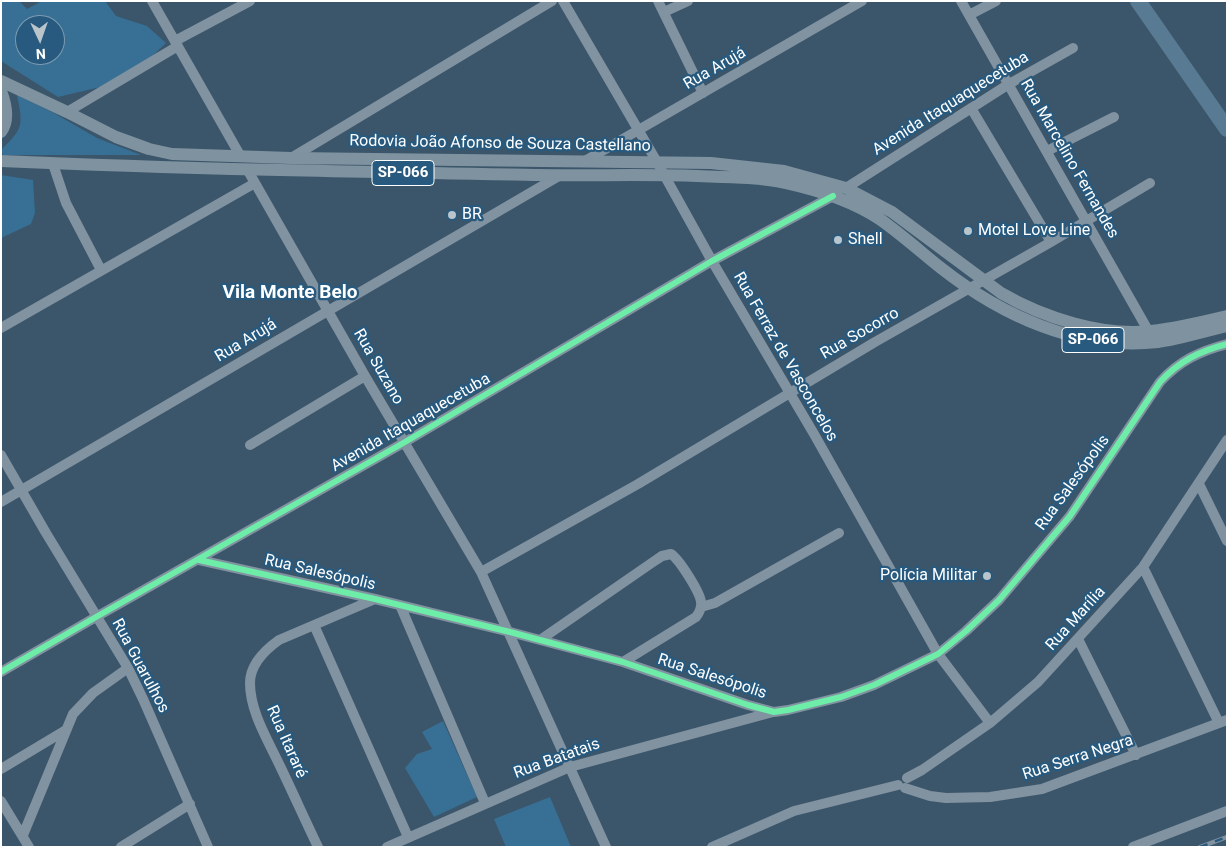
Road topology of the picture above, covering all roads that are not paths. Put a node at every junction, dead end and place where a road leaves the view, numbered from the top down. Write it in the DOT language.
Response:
graph roads {
  1 [pos="152,1"];
  2 [pos="250,1"];
  3 [pos="552,1"];
  4 [pos="562,1"];
  5 [pos="658,1"];
  6 [pos="688,1"];
  7 [pos="862,1"];
  8 [pos="961,1"];
  9 [pos="996,1"];
  10 [pos="664,12"];
  11 [pos="969,15"];
  12 [pos="177,44"];
  13 [pos="1073,48"];
  14 [pos="1,81"];
  15 [pos="1009,84"];
  16 [pos="1,91"];
  17 [pos="703,93"];
  18 [pos="971,108"];
  19 [pos="67,112"];
  20 [pos="1114,117"];
  21 [pos="638,130"];
  22 [pos="1,132"];
  23 [pos="1047,151"];
  24 [pos="240,157"];
  25 [pos="291,158"];
  26 [pos="1,161"];
  27 [pos="583,162"];
  28 [pos="657,162"];
  29 [pos="53,164"];
  30 [pos="248,169"];
  31 [pos="664,175"];
  32 [pos="559,176"];
  33 [pos="255,183"];
  34 [pos="1150,184"];
  35 [pos="846,188"];
  36 [pos="833,196"];
  37 [pos="1087,220"];
  38 [pos="1052,242"];
  39 [pos="712,261"];
  40 [pos="101,270"];
  41 [pos="983,281"];
  42 [pos="968,289"];
  43 [pos="328,310"];
  44 [pos="1227,316"];
  45 [pos="1227,326"];
  46 [pos="1,328"];
  47 [pos="1149,332"];
  48 [pos="1227,344"];
  49 [pos="365,376"];
  50 [pos="790,393"];
  51 [pos="1227,440"];
  52 [pos="405,442"];
  53 [pos="250,445"];
  54 [pos="1,455"];
  55 [pos="1199,484"];
  56 [pos="22,491"];
  57 [pos="1,502"];
  58 [pos="840,533"];
  59 [pos="1227,540"];
  60 [pos="199,560"];
  61 [pos="1143,567"];
  62 [pos="481,572"];
  63 [pos="374,599"];
  64 [pos="400,605"];
  65 [pos="701,607"];
  66 [pos="96,616"];
  67 [pos="314,625"];
  68 [pos="510,632"];
  69 [pos="1078,639"];
  70 [pos="540,640"];
  71 [pos="938,654"];
  72 [pos="623,662"];
  73 [pos="128,668"];
  74 [pos="1,672"];
  75 [pos="774,712"];
  76 [pos="1223,722"];
  77 [pos="990,723"];
  78 [pos="66,730"];
  79 [pos="1136,755"];
  80 [pos="570,767"];
  81 [pos="1,769"];
  82 [pos="903,783"];
  83 [pos="1,801"];
  84 [pos="485,803"];
  85 [pos="190,804"];
  86 [pos="1227,811"];
  87 [pos="23,835"];
  88 [pos="408,837"];
  89 [pos="29,847"];
  90 [pos="121,847"];
  91 [pos="208,847"];
  92 [pos="318,847"];
  93 [pos="387,847"];
  94 [pos="606,847"];
  95 [pos="712,847"];
  96 [pos="1133,847"];
  1 -- 12 [label="street"];
  2 -- 12 [label="street"];
  3 -- 25 [label="street"];
  4 -- 21 [label="street, Rua Ferraz de Vasconcelos"];
  5 -- 10 [label="street"];
  6 -- 10 [label="street"];
  7 -- 17 [label="street, Rua Arujá"];
  8 -- 11 [label="street, Rua Marcelino Fernandes"];
  9 -- 11 [label="street"];
  10 -- 17 [label="street"];
  11 -- 15 [label="street, Rua Marcelino Fernandes"];
  12 -- 19 [label="street"];
  12 -- 24 [label="street"];
  13 -- 15 [label="street, Avenida Itaquaquecetuba"];
  14 -- 19 [label="main road, Rodovia João Afonso de Souza Castellano / SP-066"];
  15 -- 18 [label="street, Avenida Itaquaquecetuba"];
  15 -- 23 [label="street, Rua Marcelino Fernandes"];
  16 -- 22 [label="main road"];
  17 -- 21 [label="street, Rua Arujá"];
  18 -- 35 [label="street, Avenida Itaquaquecetuba"];
  18 -- 38 [label="street"];
  19 -- 24 [label="main road, Rodovia João Afonso de Souza Castellano / SP-066"];
  20 -- 23 [label="street"];
  21 -- 27 [label="street, Rua Arujá"];
  21 -- 28 [label="street, Rua Ferraz de Vasconcelos"];
  23 -- 37 [label="street, Rua Marcelino Fernandes"];
  24 -- 25 [label="main road, Rodovia João Afonso de Souza Castellano / SP-066"];
  25 -- 27 [label="main road, Rodovia João Afonso de Souza Castellano / SP-066"];
  26 -- 29 [label="main road, Rodovia João Afonso de Souza Castellano / SP-066"];
  27 -- 28 [label="main road, Rodovia João Afonso de Souza Castellano / SP-066"];
  28 -- 31 [label="street, Rua Ferraz de Vasconcelos"];
  28 -- 35 [label="main road, Rodovia João Afonso de Souza Castellano / SP-066"];
  29 -- 30 [label="main road, Rodovia João Afonso de Souza Castellano / SP-066"];
  29 -- 40 [label="street"];
  30 -- 32 [label="main road, Rodovia João Afonso de Souza Castellano / SP-066"];
  30 -- 33 [label="street, Rua Suzano"];
  31 -- 32 [label="main road, Rodovia João Afonso de Souza Castellano / SP-066"];
  31 -- 36 [label="main road, Rodovia João Afonso de Souza Castellano / SP-066"];
  31 -- 39 [label="street, Rua Ferraz de Vasconcelos"];
  32 -- 43 [label="street, Rua Arujá"];
  33 -- 40 [label="street"];
  33 -- 43 [label="street, Rua Suzano"];
  34 -- 37 [label="street, Rua Socorro"];
  35 -- 41 [label="main road, Rodovia João Afonso de Souza Castellano / SP-066"];
  36 -- 39 [label="street, Avenida Itaquaquecetuba"];
  36 -- 42 [label="main road, Rodovia João Afonso de Souza Castellano / SP-066"];
  37 -- 38 [label="street, Rua Socorro"];
  37 -- 47 [label="street, Rua Marcelino Fernandes"];
  38 -- 41 [label="street, Rua Socorro"];
  39 -- 50 [label="street, Rua Ferraz de Vasconcelos"];
  39 -- 52 [label="street, Avenida Itaquaquecetuba"];
  40 -- 46 [label="street"];
  41 -- 42 [label="street, Rua Socorro"];
  41 -- 47 [label="main road, SP-066"];
  42 -- 45 [label="main road, SP-066"];
  42 -- 50 [label="street, Rua Socorro"];
  43 -- 49 [label="street, Rua Suzano"];
  43 -- 56 [label="street, Rua Arujá"];
  44 -- 47 [label="main road, SP-066"];
  48 -- 71 [label="street, Rua Salesópolis"];
  49 -- 52 [label="street, Rua Suzano"];
  49 -- 53 [label="street"];
  50 -- 62 [label="street, Rua Socorro"];
  50 -- 71 [label="street, Rua Ferraz de Vasconcelos"];
  51 -- 55 [label="street, Rua Marília"];
  52 -- 60 [label="street, Avenida Itaquaquecetuba"];
  52 -- 62 [label="street, Rua Suzano"];
  54 -- 56 [label="street, Rua Guarulhos"];
  55 -- 59 [label="street"];
  55 -- 61 [label="street, Rua Marília"];
  56 -- 57 [label="street, Rua Arujá"];
  56 -- 66 [label="street, Rua Guarulhos"];
  58 -- 65 [label="street"];
  60 -- 63 [label="street, Rua Salesópolis"];
  60 -- 66 [label="street, Avenida Itaquaquecetuba"];
  61 -- 69 [label="street, Rua Marília"];
  61 -- 76 [label="street"];
  62 -- 68 [label="street, Rua Suzano"];
  63 -- 64 [label="street, Rua Salesópolis"];
  63 -- 67 [label="street, Rua Itararé"];
  64 -- 68 [label="street, Rua Salesópolis"];
  64 -- 84 [label="street"];
  65 -- 70 [label="street"];
  65 -- 72 [label="street"];
  66 -- 73 [label="street, Rua Guarulhos"];
  66 -- 74 [label="street, Avenida Itaquaquecetuba"];
  67 -- 88 [label="street"];
  67 -- 92 [label="street, Rua Itararé"];
  68 -- 70 [label="street, Rua Salesópolis"];
  68 -- 80 [label="street, Rua Suzano"];
  69 -- 77 [label="street, Rua Marília"];
  69 -- 79 [label="street"];
  70 -- 72 [label="street, Rua Salesópolis"];
  71 -- 75 [label="street, Rua Salesópolis"];
  71 -- 77 [label="street, Rua Ferraz de Vasconcelos"];
  72 -- 75 [label="street, Rua Salesópolis"];
  73 -- 78 [label="street"];
  73 -- 85 [label="street, Rua Guarulhos"];
  75 -- 80 [label="street, Rua Batatais"];
  76 -- 79 [label="street, Rua Serra Negra"];
  77 -- 82 [label="street, Rua Marília"];
  78 -- 81 [label="street"];
  78 -- 87 [label="street"];
  79 -- 82 [label="street, Rua Serra Negra"];
  80 -- 84 [label="street, Rua Batatais"];
  80 -- 94 [label="street, Rua Suzano"];
  82 -- 95 [label="street, Rua Marília"];
  83 -- 87 [label="street"];
  84 -- 88 [label="street, Rua Batatais"];
  85 -- 90 [label="street"];
  85 -- 91 [label="street, Rua Guarulhos"];
  86 -- 96 [label="street"];
  87 -- 89 [label="street"];
  88 -- 93 [label="street, Rua Batatais"];
}
